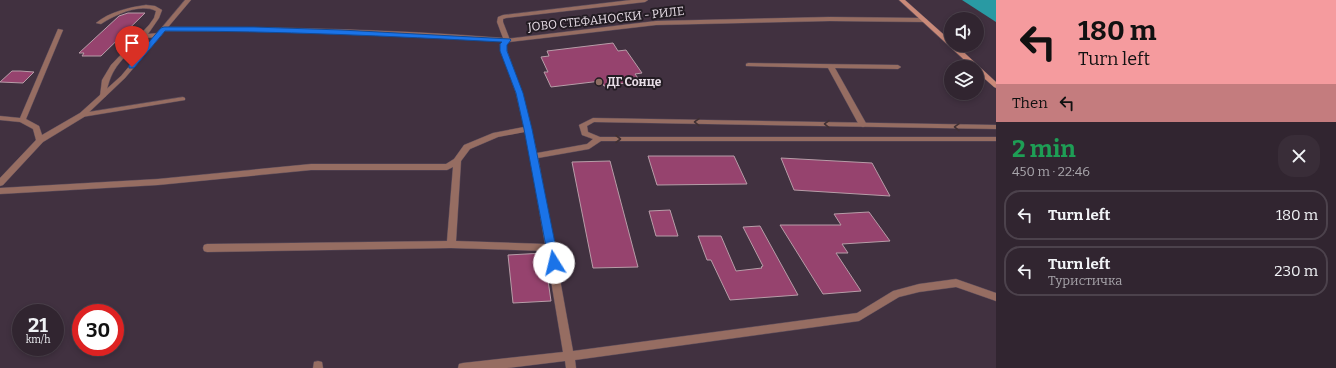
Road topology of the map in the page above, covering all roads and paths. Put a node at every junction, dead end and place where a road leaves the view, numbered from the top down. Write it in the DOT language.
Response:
graph roads {
  1 [pos="188,0"];
  2 [pos="645,0"];
  3 [pos="902,0"];
  4 [pos="924,20"];
  5 [pos="99,24"];
  6 [pos="60,30"];
  7 [pos="161,32"];
  8 [pos="142,36"];
  9 [pos="944,37"];
  10 [pos="507,40"];
  11 [pos="960,52"];
  12 [pos="969,60"];
  13 [pos="748,65"];
  14 [pos="830,67"];
  15 [pos="898,67"];
  16 [pos="984,75"];
  17 [pos="996,86"];
  18 [pos="103,96"];
  19 [pos="183,99"];
  20 [pos="82,115"];
  21 [pos="0,118"];
  22 [pos="22,120"];
  23 [pos="863,125"];
  24 [pos="996,128"];
  25 [pos="528,129"];
  26 [pos="599,139"];
  27 [pos="996,139"];
  28 [pos="40,140"];
  29 [pos="534,156"];
  30 [pos="457,161"];
  31 [pos="0,183"];
  32 [pos="0,192"];
  33 [pos="451,244"];
  34 [pos="207,248"];
  35 [pos="551,248"];
  36 [pos="996,297"];
  37 [pos="569,356"];
  38 [pos="463,368"];
  39 [pos="571,368"];
  1 -- 7 [label="street"];
  2 -- 10 [label="street"];
  3 -- 4 [label="main road"];
  4 -- 9 [label="main road"];
  4 -- 10 [label="street, ЈОВО СТЕФАНОСКИ - РИЛЕ"];
  5 -- 8 [label="street"];
  6 -- 22 [label="street"];
  7 -- 8 [label="street, ЈОВО СТЕФАНОСКИ - РИЛЕ"];
  7 -- 10 [label="street, ЈОВО СТЕФАНОСКИ - РИЛЕ"];
  7 -- 18 [label="street"];
  8 -- 18 [label="street"];
  10 -- 25 [label="street"];
  11 -- 12 [label="main road"];
  13 -- 14 [label="street"];
  14 -- 15 [label="street"];
  14 -- 23 [label="street"];
  16 -- 17 [label="main road"];
  18 -- 20 [label="street"];
  19 -- 20 [label="street"];
  20 -- 28 [label="street"];
  21 -- 22 [label="street"];
  22 -- 28 [label="street"];
  24 -- 23 [label="street, one-way"];
  23 -- 26 [label="street, one-way"];
  25 -- 29 [label="street"];
  25 -- 30 [label="street"];
  26 -- 27 [label="street, one-way"];
  26 -- 29 [label="street"];
  28 -- 31 [label="street"];
  29 -- 35 [label="street"];
  30 -- 32 [label="street"];
  30 -- 33 [label="street"];
  33 -- 34 [label="street"];
  33 -- 35 [label="street"];
  35 -- 37 [label="street"];
  36 -- 37 [label="street"];
  37 -- 38 [label="street"];
  37 -- 39 [label="street"];
}
